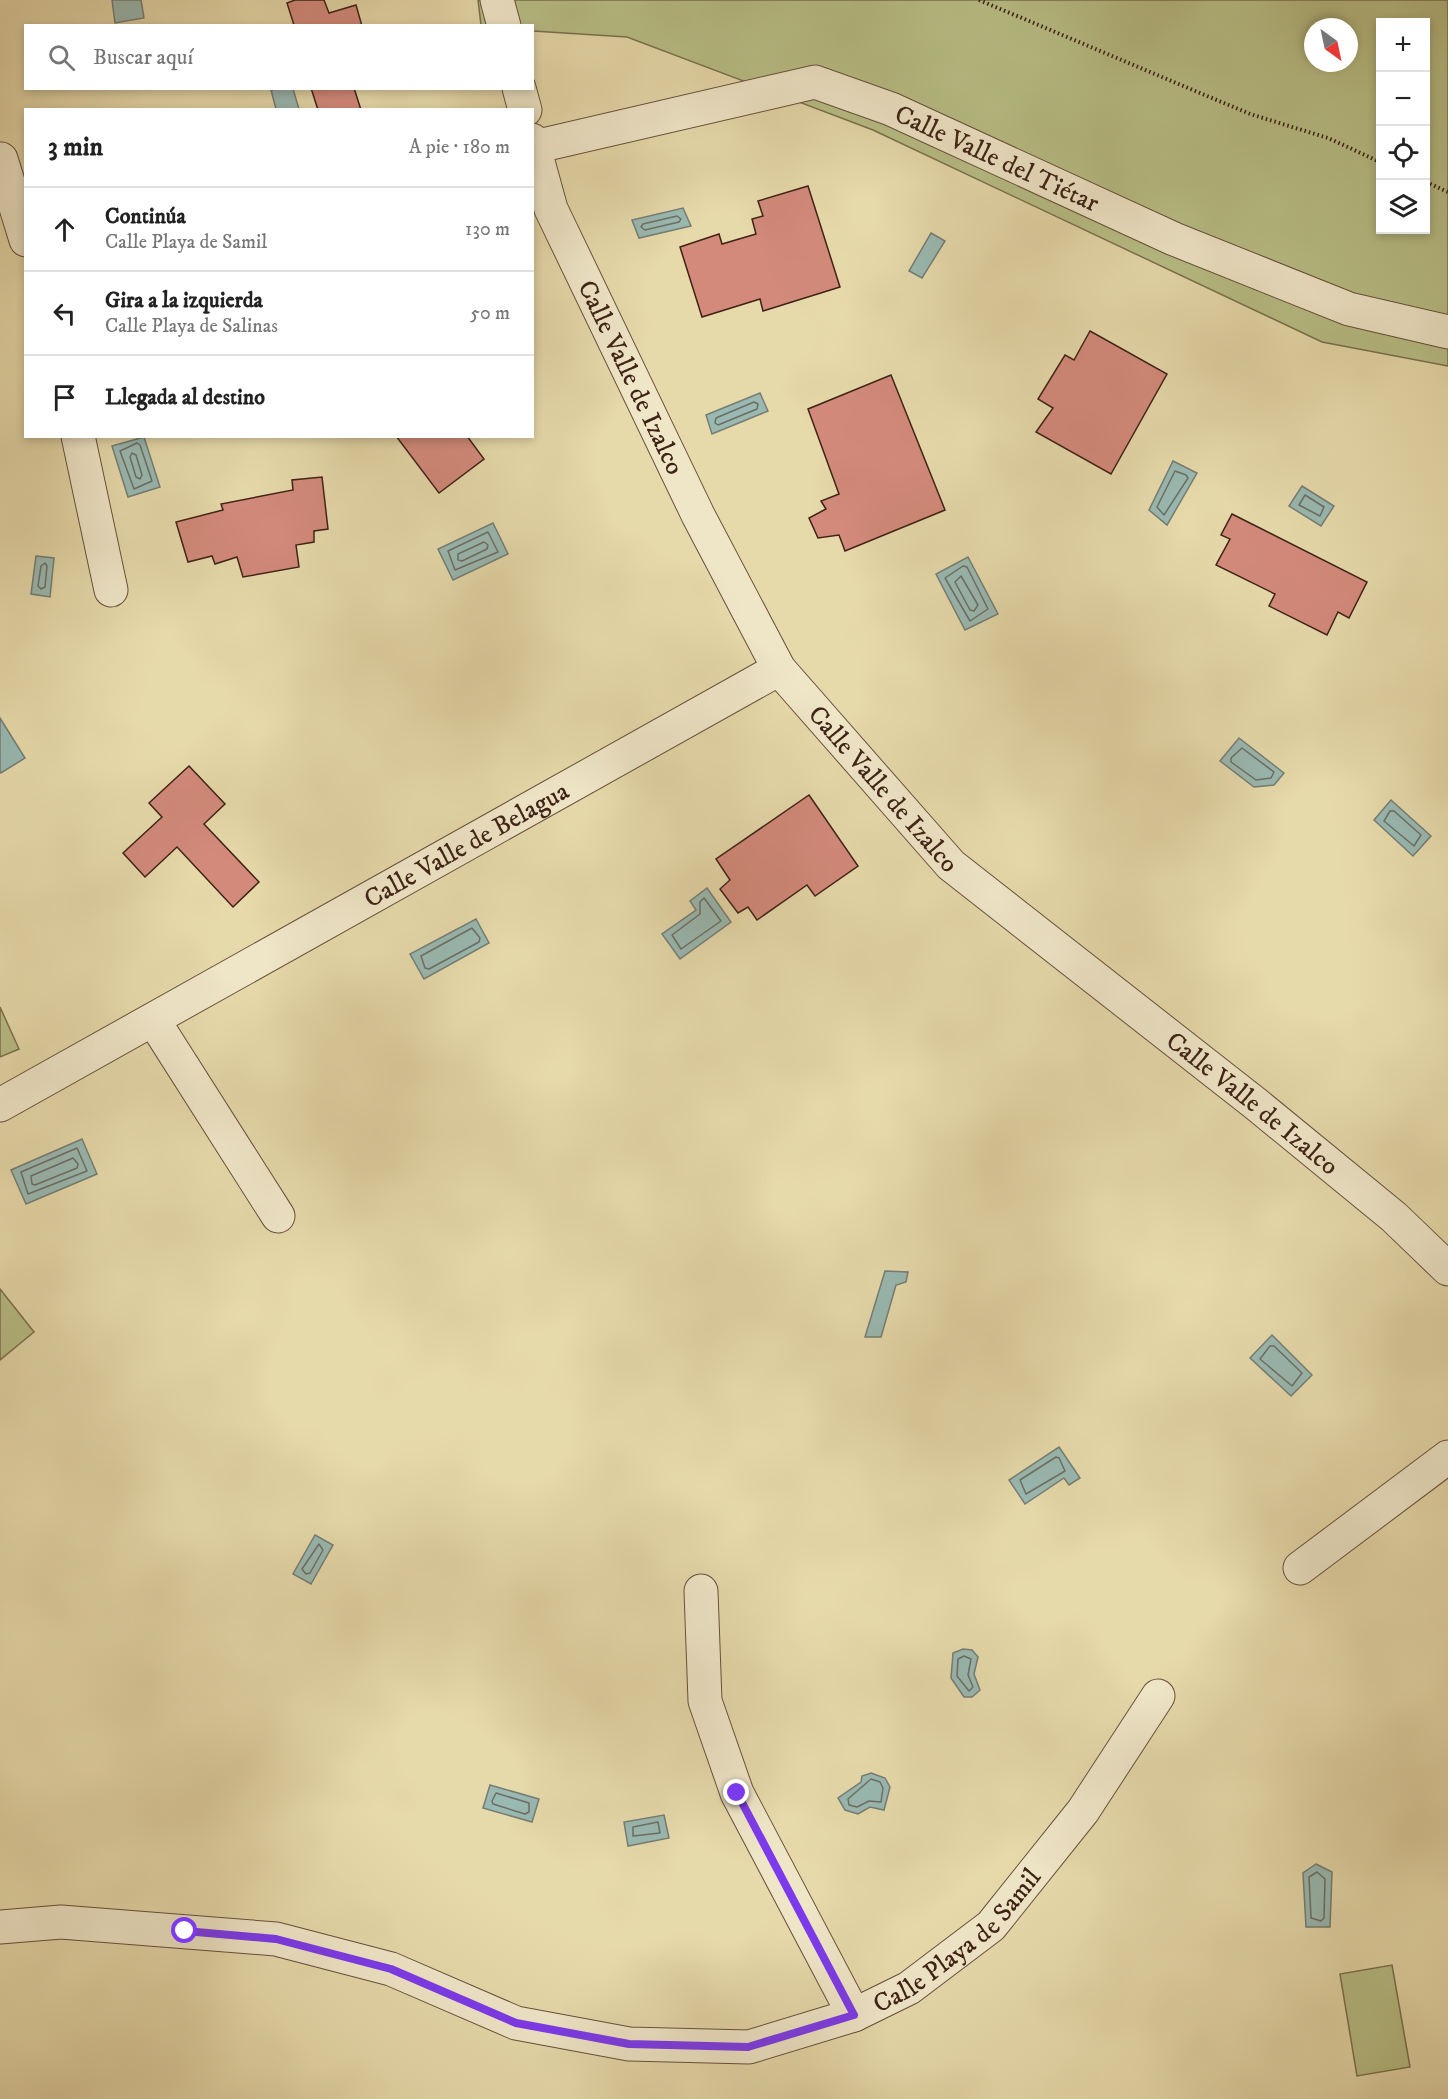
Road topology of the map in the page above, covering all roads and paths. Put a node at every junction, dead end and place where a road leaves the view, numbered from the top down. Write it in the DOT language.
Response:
graph roads {
  1 [pos="497,0"];
  2 [pos="979,0"];
  3 [pos="503,24"];
  4 [pos="520,90"];
  5 [pos="524,108"];
  6 [pos="534,144"];
  7 [pos="534,152"];
  8 [pos="1,159"];
  9 [pos="1376,160"];
  10 [pos="1430,184"];
  11 [pos="1448,192"];
  12 [pos="542,212"];
  13 [pos="24,234"];
  14 [pos="1448,332"];
  15 [pos="78,438"];
  16 [pos="111,590"];
  17 [pos="779,669"];
  18 [pos="154,1021"];
  19 [pos="0,1105"];
  20 [pos="278,1216"];
  21 [pos="1448,1269"];
  22 [pos="1448,1457"];
  23 [pos="1300,1568"];
  24 [pos="701,1592"];
  25 [pos="1158,1696"];
  26 [pos="0,1928"];
  27 [pos="854,2015"];
  1 -- 3 [label="street"];
  2 -- 9 [label="path"];
  4 -- 5 [label="street"];
  6 -- 14 [label="street, Calle Valle del Tiétar"];
  7 -- 12 [label="street, Calle Valle de Izalco"];
  8 -- 13 [label="street"];
  10 -- 11 [label="path"];
  12 -- 17 [label="street, Calle Valle de Izalco"];
  15 -- 16 [label="street"];
  17 -- 18 [label="street, Calle Valle de Belagua"];
  17 -- 21 [label="street, Calle Valle de Izalco"];
  18 -- 19 [label="street, Calle Valle de Belagua"];
  18 -- 20 [label="street"];
  22 -- 23 [label="street"];
  24 -- 27 [label="street"];
  25 -- 27 [label="street, Calle Playa de Samil"];
  26 -- 27 [label="street, Calle Playa de Samil"];
}
